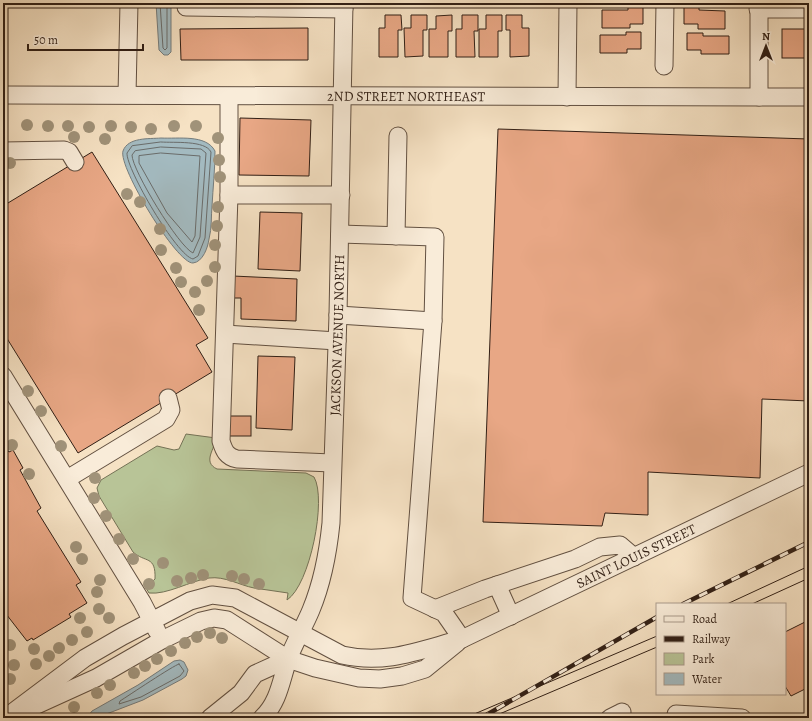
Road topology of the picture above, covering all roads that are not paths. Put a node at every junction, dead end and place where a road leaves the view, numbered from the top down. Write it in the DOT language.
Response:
graph roads {
  1 [pos="129,3"];
  2 [pos="568,3"];
  3 [pos="665,3"];
  4 [pos="344,6"];
  5 [pos="759,6"];
  6 [pos="186,7"];
  7 [pos="809,9"];
  8 [pos="664,66"];
  9 [pos="3,95"];
  10 [pos="127,95"];
  11 [pos="343,96"];
  12 [pos="229,97"];
  13 [pos="567,97"];
  14 [pos="759,97"];
  15 [pos="809,97"];
  16 [pos="398,136"];
  17 [pos="3,151"];
  18 [pos="75,162"];
  19 [pos="229,195"];
  20 [pos="341,195"];
  21 [pos="340,234"];
  22 [pos="396,236"];
  23 [pos="338,315"];
  24 [pos="433,321"];
  25 [pos="224,334"];
  26 [pos="337,341"];
  27 [pos="3,376"];
  28 [pos="168,398"];
  29 [pos="332,463"];
  30 [pos="809,473"];
  31 [pos="67,479"];
  32 [pos="634,557"];
  33 [pos="497,585"];
  34 [pos="435,609"];
  35 [pos="511,616"];
  36 [pos="152,620"];
  37 [pos="301,634"];
  38 [pos="462,639"];
  39 [pos="162,640"];
  40 [pos="288,659"];
  41 [pos="676,714"];
  42 [pos="5,718"];
  43 [pos="8,718"];
  44 [pos="210,718"];
  45 [pos="262,718"];
  46 [pos="742,718"];
  1 -- 10 [label="street"];
  2 -- 13 [label="street"];
  3 -- 8 [label="street"];
  4 -- 6 [label="street"];
  4 -- 11 [label="street, JACKSON AVENUE NORTH"];
  5 -- 7 [label="street"];
  5 -- 14 [label="street"];
  9 -- 10 [label="street, 2ND STREET NORTHEAST"];
  10 -- 12 [label="street, 2ND STREET NORTHEAST"];
  11 -- 12 [label="street, 2ND STREET NORTHEAST"];
  11 -- 13 [label="street, 2ND STREET NORTHEAST"];
  11 -- 20 [label="street, JACKSON AVENUE NORTH"];
  12 -- 19 [label="street"];
  13 -- 14 [label="street, 2ND STREET NORTHEAST"];
  14 -- 15 [label="street, 2ND STREET NORTHEAST"];
  16 -- 22 [label="street"];
  17 -- 18 [label="street"];
  19 -- 20 [label="street"];
  19 -- 25 [label="street"];
  20 -- 21 [label="street, JACKSON AVENUE NORTH"];
  21 -- 22 [label="street"];
  21 -- 23 [label="street, JACKSON AVENUE NORTH"];
  22 -- 24 [label="street"];
  23 -- 24 [label="street"];
  23 -- 26 [label="street, JACKSON AVENUE NORTH"];
  24 -- 34 [label="street"];
  25 -- 26 [label="street"];
  25 -- 29 [label="street"];
  26 -- 29 [label="street, JACKSON AVENUE NORTH"];
  27 -- 31 [label="street"];
  28 -- 31 [label="street"];
  29 -- 37 [label="street, JACKSON AVENUE NORTH"];
  30 -- 32 [label="street, SAINT LOUIS STREET"];
  31 -- 36 [label="street"];
  32 -- 33 [label="street"];
  32 -- 35 [label="street, SAINT LOUIS STREET"];
  33 -- 34 [label="street"];
  33 -- 35 [label="street"];
  34 -- 38 [label="street"];
  35 -- 38 [label="street, SAINT LOUIS STREET"];
  36 -- 37 [label="street, SAINT LOUIS STREET"];
  36 -- 39 [label="street"];
  36 -- 42 [label="street, SAINT LOUIS STREET"];
  37 -- 38 [label="street, SAINT LOUIS STREET"];
  37 -- 40 [label="street, JACKSON AVENUE NORTH"];
  38 -- 40 [label="street, SAINT LOUIS STREET"];
  39 -- 40 [label="street, SAINT LOUIS STREET"];
  39 -- 43 [label="street, SAINT LOUIS STREET"];
  40 -- 44 [label="street"];
  40 -- 45 [label="street"];
  41 -- 46 [label="street"];
}
